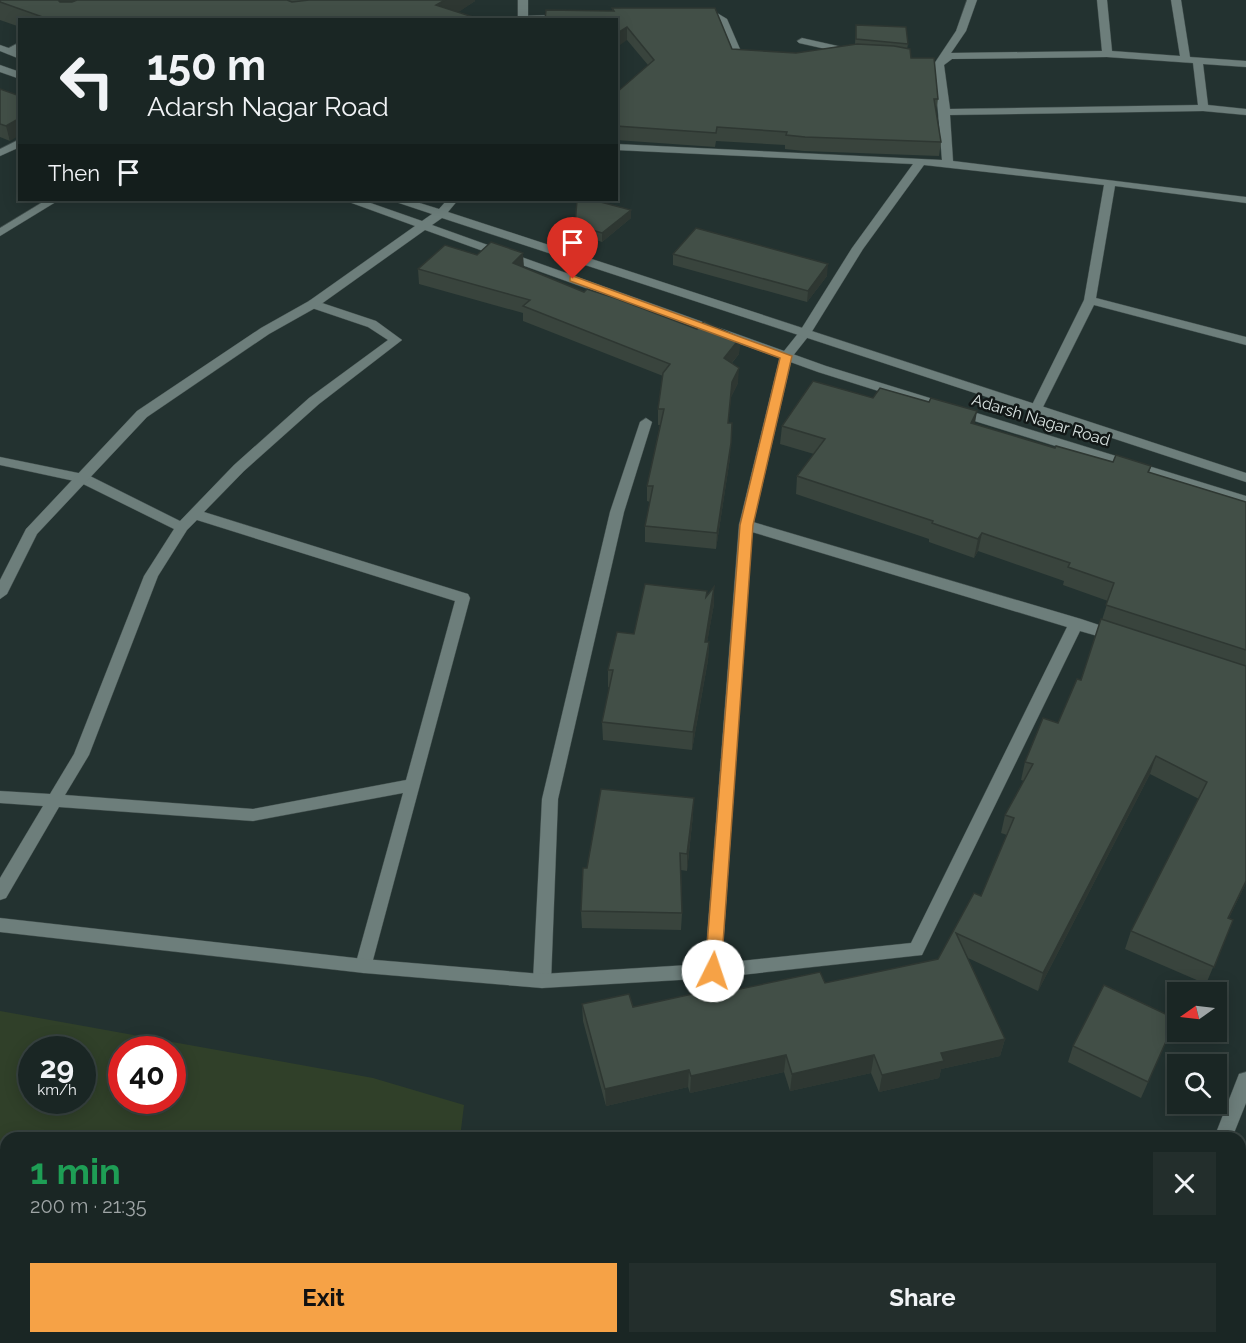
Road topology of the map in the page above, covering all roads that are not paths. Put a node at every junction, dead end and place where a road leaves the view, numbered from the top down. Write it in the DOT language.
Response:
graph roads {
  1 [pos="522,0"];
  2 [pos="972,0"];
  3 [pos="1102,0"];
  4 [pos="1176,0"];
  5 [pos="694,17"];
  6 [pos="523,18"];
  7 [pos="802,41"];
  8 [pos="861,52"];
  9 [pos="1107,54"];
  10 [pos="738,56"];
  11 [pos="1185,58"];
  12 [pos="1198,59"];
  13 [pos="927,61"];
  14 [pos="939,64"];
  15 [pos="1246,64"];
  16 [pos="0,68"];
  17 [pos="18,74"];
  18 [pos="1203,108"];
  19 [pos="945,112"];
  20 [pos="1246,112"];
  21 [pos="18,143"];
  22 [pos="618,147"];
  23 [pos="0,153"];
  24 [pos="921,161"];
  25 [pos="948,165"];
  26 [pos="1110,183"];
  27 [pos="1246,200"];
  28 [pos="50,201"];
  29 [pos="356,201"];
  30 [pos="403,201"];
  31 [pos="452,201"];
  32 [pos="440,214"];
  33 [pos="424,225"];
  34 [pos="0,233"];
  35 [pos="1090,300"];
  36 [pos="314,304"];
  37 [pos="805,333"];
  38 [pos="1246,341"];
  39 [pos="786,356"];
  40 [pos="1036,409"];
  41 [pos="646,422"];
  42 [pos="0,461"];
  43 [pos="83,478"];
  44 [pos="1246,478"];
  45 [pos="1246,501"];
  46 [pos="195,514"];
  47 [pos="746,525"];
  48 [pos="182,528"];
  49 [pos="0,592"];
  50 [pos="1076,623"];
  51 [pos="1133,642"];
  52 [pos="413,785"];
  53 [pos="0,797"];
  54 [pos="53,802"];
  55 [pos="0,893"];
  56 [pos="0,925"];
  57 [pos="364,966"];
  58 [pos="713,971"];
  59 [pos="542,981"];
  60 [pos="1246,1080"];
  61 [pos="1225,1132"];
  1 -- 6 [label="street"];
  2 -- 14 [label="street"];
  3 -- 9 [label="street"];
  4 -- 11 [label="street"];
  5 -- 10 [label="street"];
  7 -- 8 [label="street"];
  9 -- 11 [label="street"];
  9 -- 14 [label="street"];
  11 -- 12 [label="street"];
  12 -- 15 [label="street"];
  12 -- 18 [label="street"];
  13 -- 14 [label="street"];
  14 -- 19 [label="street"];
  16 -- 17 [label="street"];
  18 -- 19 [label="street"];
  18 -- 20 [label="street"];
  19 -- 25 [label="street"];
  21 -- 23 [label="street"];
  22 -- 24 [label="street"];
  24 -- 25 [label="street"];
  24 -- 37 [label="street"];
  25 -- 26 [label="street"];
  26 -- 27 [label="street"];
  26 -- 35 [label="street"];
  28 -- 34 [label="street"];
  29 -- 33 [label="street, Adarsh Nagar Road"];
  30 -- 32 [label="street, Adarsh Nagar Road"];
  31 -- 32 [label="street"];
  32 -- 33 [label="street"];
  32 -- 37 [label="street, Adarsh Nagar Road"];
  33 -- 36 [label="street"];
  33 -- 39 [label="street, Adarsh Nagar Road"];
  35 -- 38 [label="street"];
  35 -- 40 [label="street"];
  36 -- 43 [label="street"];
  36 -- 46 [label="street"];
  37 -- 39 [label="street"];
  37 -- 40 [label="street, Adarsh Nagar Road"];
  39 -- 45 [label="street, Adarsh Nagar Road"];
  39 -- 47 [label="street"];
  40 -- 44 [label="street, Adarsh Nagar Road"];
  41 -- 59 [label="street"];
  42 -- 43 [label="street"];
  43 -- 48 [label="street"];
  43 -- 49 [label="street"];
  46 -- 48 [label="street"];
  46 -- 52 [label="street"];
  47 -- 50 [label="street"];
  47 -- 58 [label="street"];
  48 -- 54 [label="street"];
  50 -- 51 [label="street"];
  50 -- 58 [label="street"];
  52 -- 54 [label="street"];
  52 -- 57 [label="street"];
  53 -- 54 [label="street"];
  54 -- 55 [label="street"];
  56 -- 57 [label="street"];
  57 -- 59 [label="street"];
  58 -- 59 [label="street"];
  60 -- 61 [label="street"];
}
